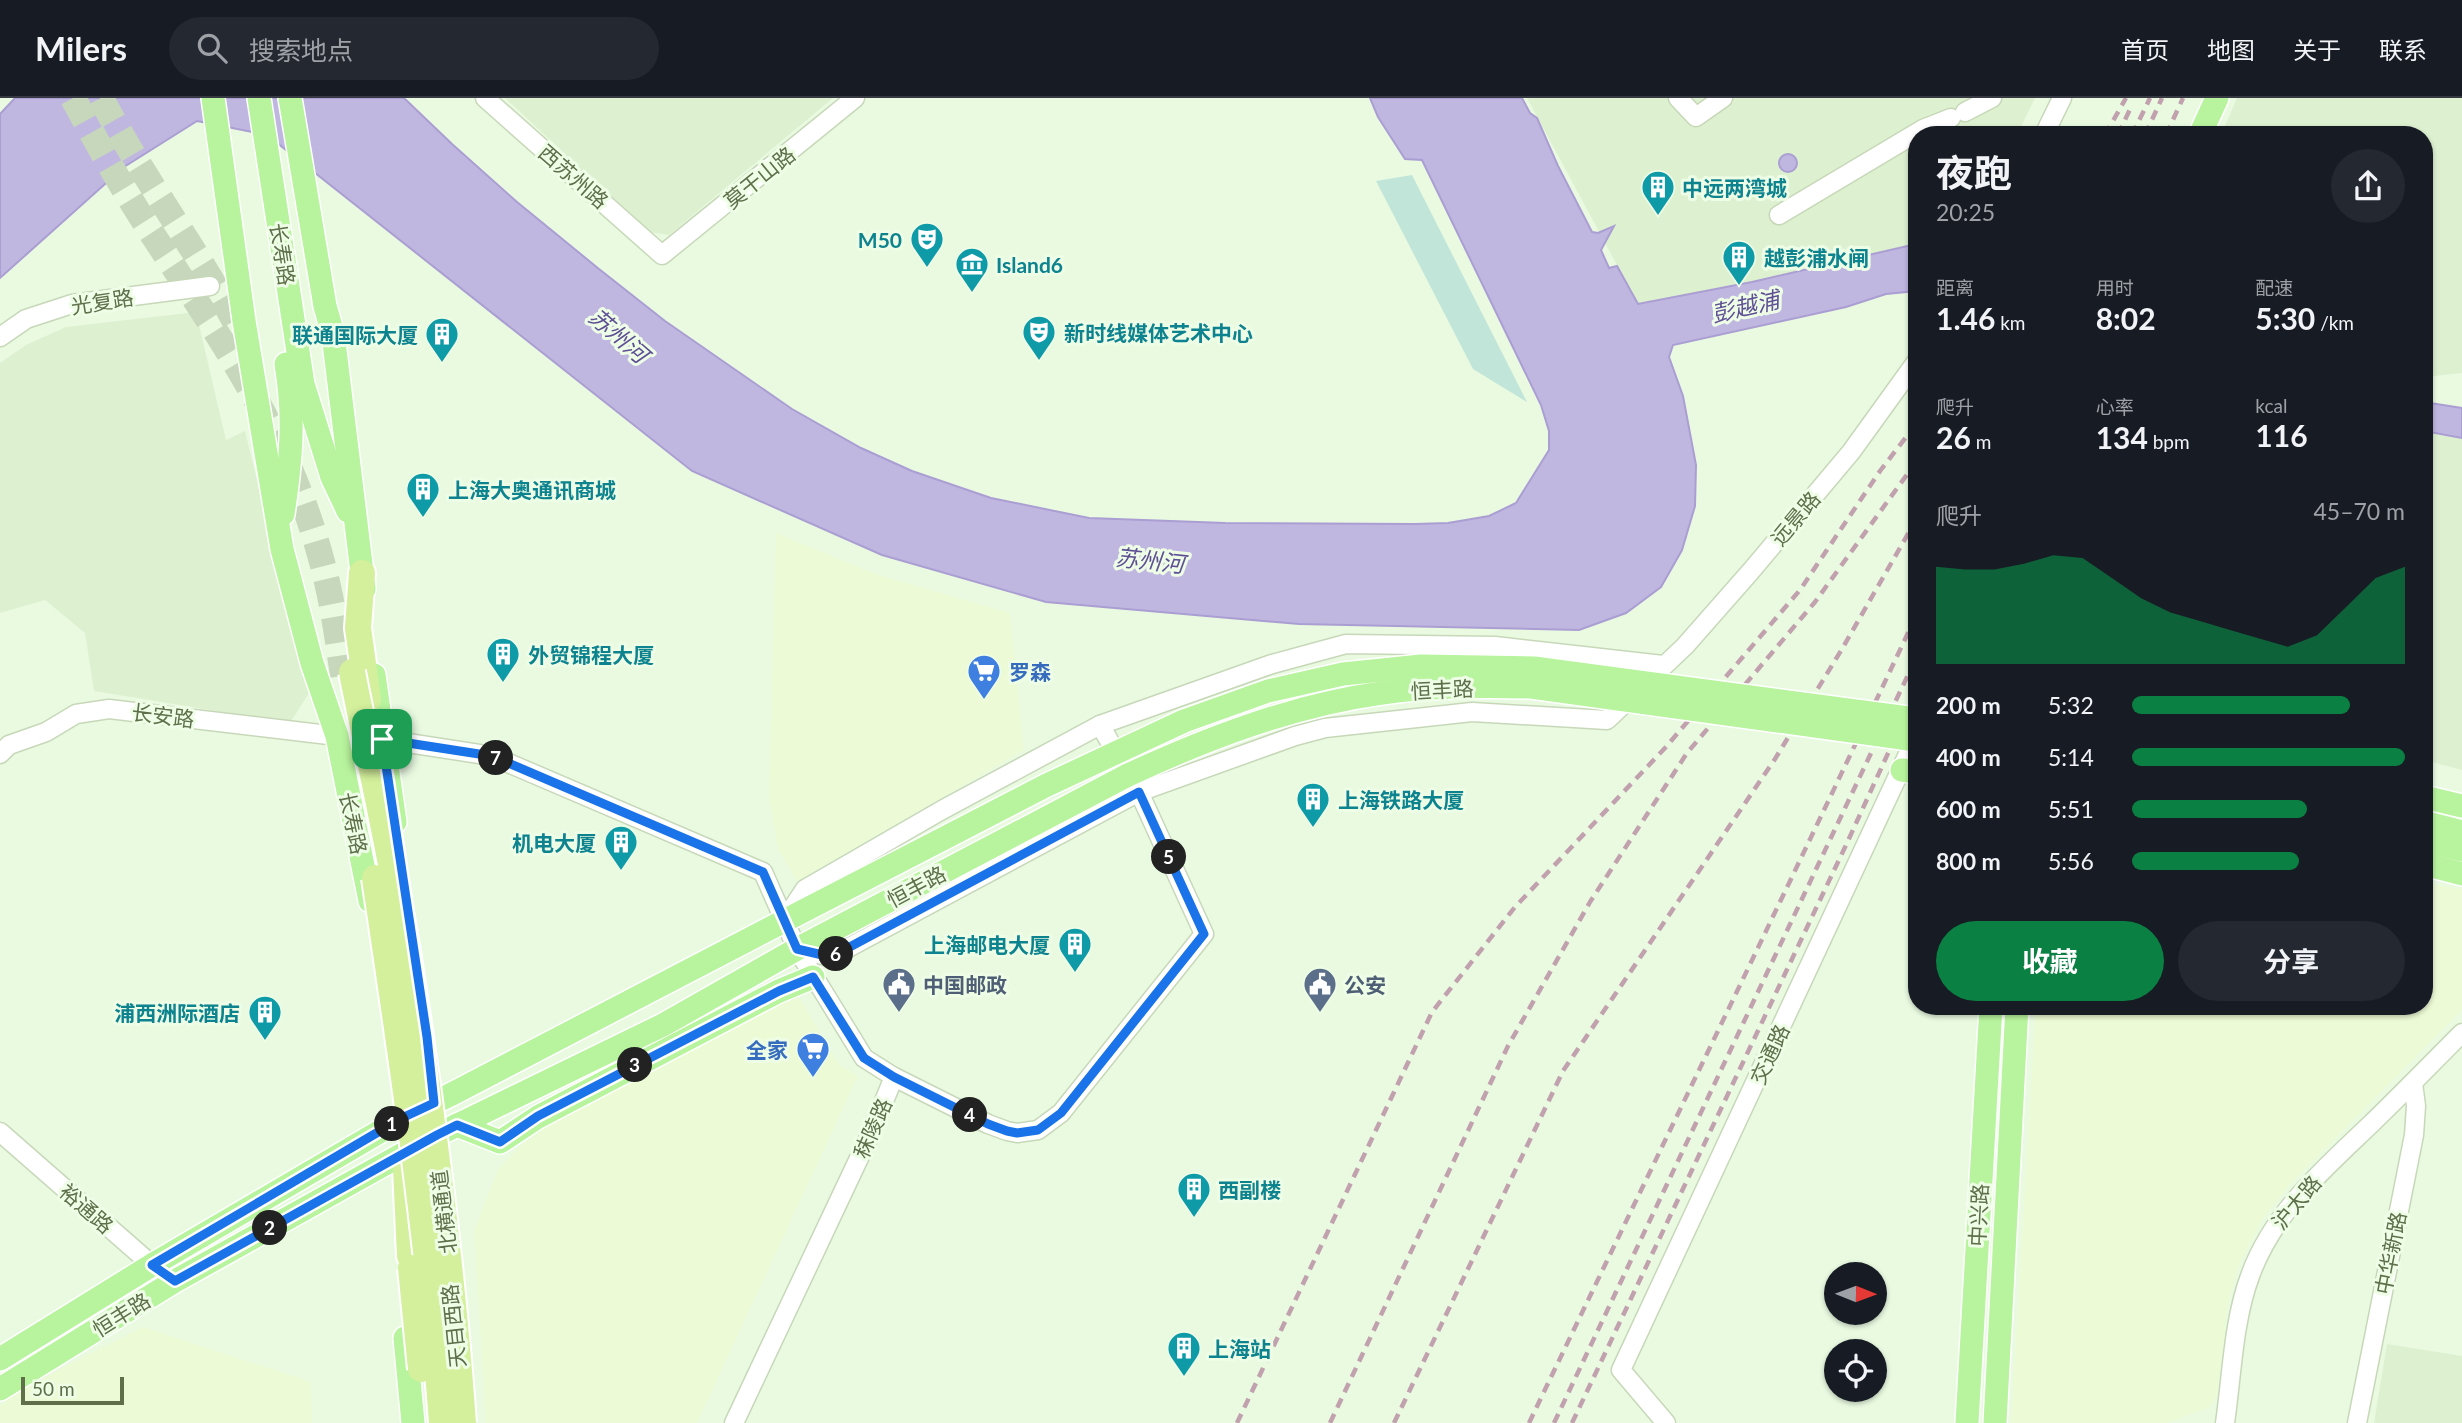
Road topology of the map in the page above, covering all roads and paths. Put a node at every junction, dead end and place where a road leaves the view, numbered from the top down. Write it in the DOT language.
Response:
graph roads {
  1 [pos="213,98"];
  2 [pos="243,98"];
  3 [pos="259,98"];
  4 [pos="289,98"];
  5 [pos="485,98"];
  6 [pos="855,98"];
  7 [pos="1678,98"];
  8 [pos="1723,98"];
  9 [pos="1992,98"];
  10 [pos="2062,98"];
  11 [pos="2217,98"];
  12 [pos="1932,126"];
  13 [pos="2048,126"];
  14 [pos="2204,126"];
  15 [pos="1908,139"];
  16 [pos="1779,215"];
  17 [pos="662,254"];
  18 [pos="210,286"];
  19 [pos="0,337"];
  20 [pos="1908,373"];
  21 [pos="296,385"];
  22 [pos="356,527"];
  23 [pos="280,534"];
  24 [pos="362,573"];
  25 [pos="1664,665"];
  26 [pos="1908,718"];
  27 [pos="1100,724"];
  28 [pos="376,729"];
  29 [pos="337,736"];
  30 [pos="1908,738"];
  31 [pos="3,746"];
  32 [pos="1908,773"];
  33 [pos="375,788"];
  34 [pos="1139,792"];
  35 [pos="2433,799"];
  36 [pos="2462,806"];
  37 [pos="2433,824"];
  38 [pos="2462,832"];
  39 [pos="2433,843"];
  40 [pos="2462,850"];
  41 [pos="2433,866"];
  42 [pos="2462,874"];
  43 [pos="784,921"];
  44 [pos="797,949"];
  45 [pos="813,977"];
  46 [pos="698,1005"];
  47 [pos="1990,1015"];
  48 [pos="2017,1015"];
  49 [pos="712,1026"];
  50 [pos="2462,1033"];
  51 [pos="894,1077"];
  52 [pos="2413,1083"];
  53 [pos="434,1103"];
  54 [pos="402,1118"];
  55 [pos="447,1130"];
  56 [pos="0,1132"];
  57 [pos="405,1152"];
  58 [pos="152,1265"];
  59 [pos="175,1281"];
  60 [pos="0,1359"];
  61 [pos="0,1389"];
  62 [pos="413,1423"];
  63 [pos="428,1423"];
  64 [pos="442,1423"];
  65 [pos="463,1423"];
  66 [pos="734,1423"];
  67 [pos="1666,1423"];
  68 [pos="1967,1423"];
  69 [pos="1995,1423"];
  70 [pos="2225,1423"];
  71 [pos="2357,1423"];
  1 -- 23 [label="main road, 长寿路"];
  2 -- 21 [label="main road, 长寿路"];
  3 -- 21 [label="main road, 长寿路"];
  4 -- 22 [label="main road, 长寿路"];
  5 -- 17 [label="street, 西苏州路"];
  6 -- 17 [label="street, 莫干山路"];
  7 -- 8 [label="street"];
  9 -- 12 [label="street"];
  10 -- 13 [label="street"];
  11 -- 14 [label="main road"];
  15 -- 16 [label="street"];
  18 -- 19 [label="street, 光复路"];
  20 -- 25 [label="street, 远景路"];
  21 -- 22 [label="main road, 长寿路"];
  21 -- 23 [label="main road, 长寿路"];
  22 -- 24 [label="main road, 长寿路"];
  23 -- 29 [label="main road, 长寿路"];
  24 -- 28 [label="highway"];
  25 -- 27 [label="street"];
  25 -- 34 [label="street, 远景路"];
  26 -- 43 [label="main road, 恒丰路, bridge"];
  27 -- 34 [label="street, 秣陵路"];
  27 -- 43 [label="street"];
  28 -- 33 [label="highway, bridge"];
  28 -- 43 [label="street"];
  28 -- 53 [label="main road, 长寿路"];
  29 -- 31 [label="street, 长安路"];
  29 -- 54 [label="main road, 长寿路"];
  30 -- 44 [label="main road, 恒丰路, bridge"];
  32 -- 67 [label="street, 交通路"];
  33 -- 64 [label="highway, 北横通道, bridge"];
  33 -- 65 [label="highway, 北横通道, bridge"];
  34 -- 44 [label="street, 远景路"];
  34 -- 51 [label="street, 秣陵路"];
  35 -- 36 [label="main road"];
  37 -- 38 [label="main road"];
  39 -- 40 [label="main road"];
  41 -- 42 [label="main road"];
  43 -- 44 [label="street"];
  43 -- 53 [label="main road, 恒丰路"];
  44 -- 45 [label="street"];
  44 -- 46 [label="main road, 恒丰路"];
  45 -- 49 [label="main road"];
  45 -- 51 [label="street"];
  46 -- 49 [label="main road"];
  46 -- 55 [label="main road, 恒丰路"];
  47 -- 68 [label="main road, 中兴路"];
  48 -- 69 [label="main road, 中兴路"];
  49 -- 55 [label="main road"];
  50 -- 52 [label="street, 沪太路"];
  51 -- 66 [label="street, 秣陵路"];
  52 -- 70 [label="street, 沪太路"];
  52 -- 71 [label="street, 中华新路"];
  53 -- 54 [label="main road, 恒丰路"];
  53 -- 55 [label="main road, 天目西路"];
  54 -- 57 [label="main road"];
  54 -- 58 [label="main road, 恒丰路"];
  55 -- 57 [label="main road, 恒丰路"];
  55 -- 65 [label="main road, 天目西路"];
  56 -- 58 [label="street, 裕通路"];
  57 -- 59 [label="main road, 恒丰路"];
  57 -- 62 [label="main road"];
  57 -- 63 [label="highway, bridge"];
  57 -- 63 [label="main road"];
  58 -- 59 [label="street, 裕通路"];
  58 -- 60 [label="main road, 恒丰路"];
  59 -- 61 [label="main road, 恒丰路"];
}
